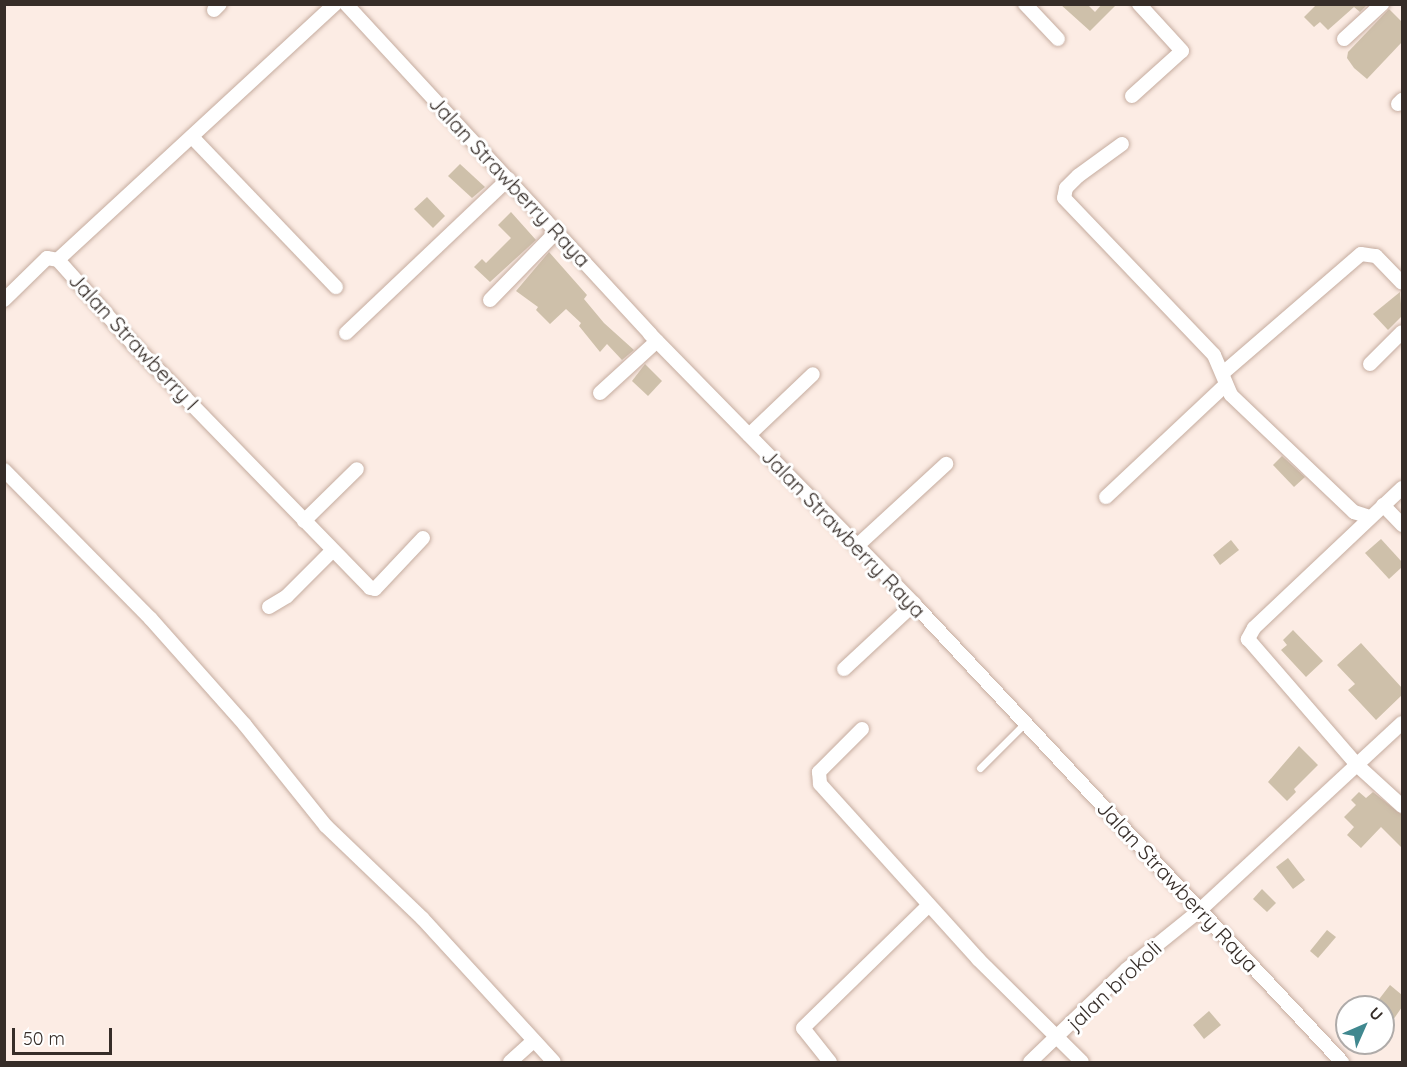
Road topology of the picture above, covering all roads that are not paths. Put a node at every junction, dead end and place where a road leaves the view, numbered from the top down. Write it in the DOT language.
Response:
graph roads {
  1 [pos="335,4"];
  2 [pos="346,4"];
  3 [pos="1025,4"];
  4 [pos="1139,4"];
  5 [pos="1382,4"];
  6 [pos="1058,39"];
  7 [pos="1344,39"];
  8 [pos="1132,96"];
  9 [pos="192,137"];
  10 [pos="1122,144"];
  11 [pos="507,179"];
  12 [pos="557,231"];
  13 [pos="58,260"];
  14 [pos="1402,283"];
  15 [pos="336,287"];
  16 [pos="4,300"];
  17 [pos="490,300"];
  18 [pos="1402,332"];
  19 [pos="346,333"];
  20 [pos="657,341"];
  21 [pos="1370,364"];
  22 [pos="813,374"];
  23 [pos="1224,380"];
  24 [pos="600,393"];
  25 [pos="749,435"];
  26 [pos="945,464"];
  27 [pos="357,469"];
  28 [pos="4,470"];
  29 [pos="1402,488"];
  30 [pos="1106,497"];
  31 [pos="1383,505"];
  32 [pos="1369,518"];
  33 [pos="304,521"];
  34 [pos="1402,525"];
  35 [pos="423,538"];
  36 [pos="858,545"];
  37 [pos="332,551"];
  38 [pos="914,604"];
  39 [pos="269,607"];
  40 [pos="844,669"];
  41 [pos="1025,723"];
  42 [pos="1402,723"];
  43 [pos="862,729"];
  44 [pos="1357,765"];
  45 [pos="981,768"];
  46 [pos="1402,806"];
  47 [pos="929,905"];
  48 [pos="1200,910"];
  49 [pos="1058,1036"];
  50 [pos="533,1041"];
  51 [pos="510,1062"];
  52 [pos="554,1062"];
  53 [pos="830,1062"];
  54 [pos="1030,1062"];
  55 [pos="1082,1062"];
  56 [pos="1342,1062"];
  1 -- 9 [label="street, Jalan Strawberry I"];
  2 -- 11 [label="street, Jalan Strawberry Raya"];
  3 -- 6 [label="street"];
  4 -- 8 [label="street"];
  5 -- 7 [label="street"];
  9 -- 13 [label="street, Jalan Strawberry I"];
  9 -- 15 [label="street"];
  10 -- 23 [label="street"];
  11 -- 12 [label="street, Jalan Strawberry Raya"];
  11 -- 19 [label="street"];
  12 -- 17 [label="street"];
  12 -- 20 [label="street, Jalan Strawberry Raya"];
  13 -- 16 [label="street"];
  13 -- 33 [label="street, Jalan Strawberry I"];
  14 -- 23 [label="street"];
  18 -- 21 [label="street"];
  20 -- 24 [label="street"];
  20 -- 25 [label="street, Jalan Strawberry Raya"];
  22 -- 25 [label="street"];
  23 -- 30 [label="street"];
  23 -- 32 [label="street"];
  25 -- 36 [label="street, Jalan Strawberry Raya"];
  26 -- 36 [label="street"];
  27 -- 33 [label="street"];
  28 -- 50 [label="street"];
  29 -- 31 [label="street"];
  31 -- 32 [label="street"];
  31 -- 34 [label="street"];
  32 -- 44 [label="street"];
  33 -- 37 [label="street, Jalan Strawberry I"];
  35 -- 37 [label="street, Jalan Strawberry I"];
  36 -- 38 [label="street, Jalan Strawberry Raya"];
  37 -- 39 [label="street"];
  38 -- 40 [label="street"];
  38 -- 41 [label="street, Jalan Strawberry Raya"];
  41 -- 45 [label="lane"];
  41 -- 48 [label="street, Jalan Strawberry Raya"];
  42 -- 44 [label="street, jalan brokoli"];
  43 -- 47 [label="street"];
  44 -- 46 [label="street"];
  44 -- 48 [label="street, jalan brokoli"];
  47 -- 49 [label="street"];
  47 -- 53 [label="street"];
  48 -- 49 [label="street, jalan brokoli"];
  48 -- 56 [label="street, Jalan Strawberry Raya"];
  49 -- 54 [label="street, jalan brokoli"];
  49 -- 55 [label="street"];
  50 -- 51 [label="street"];
  50 -- 52 [label="street"];
}
